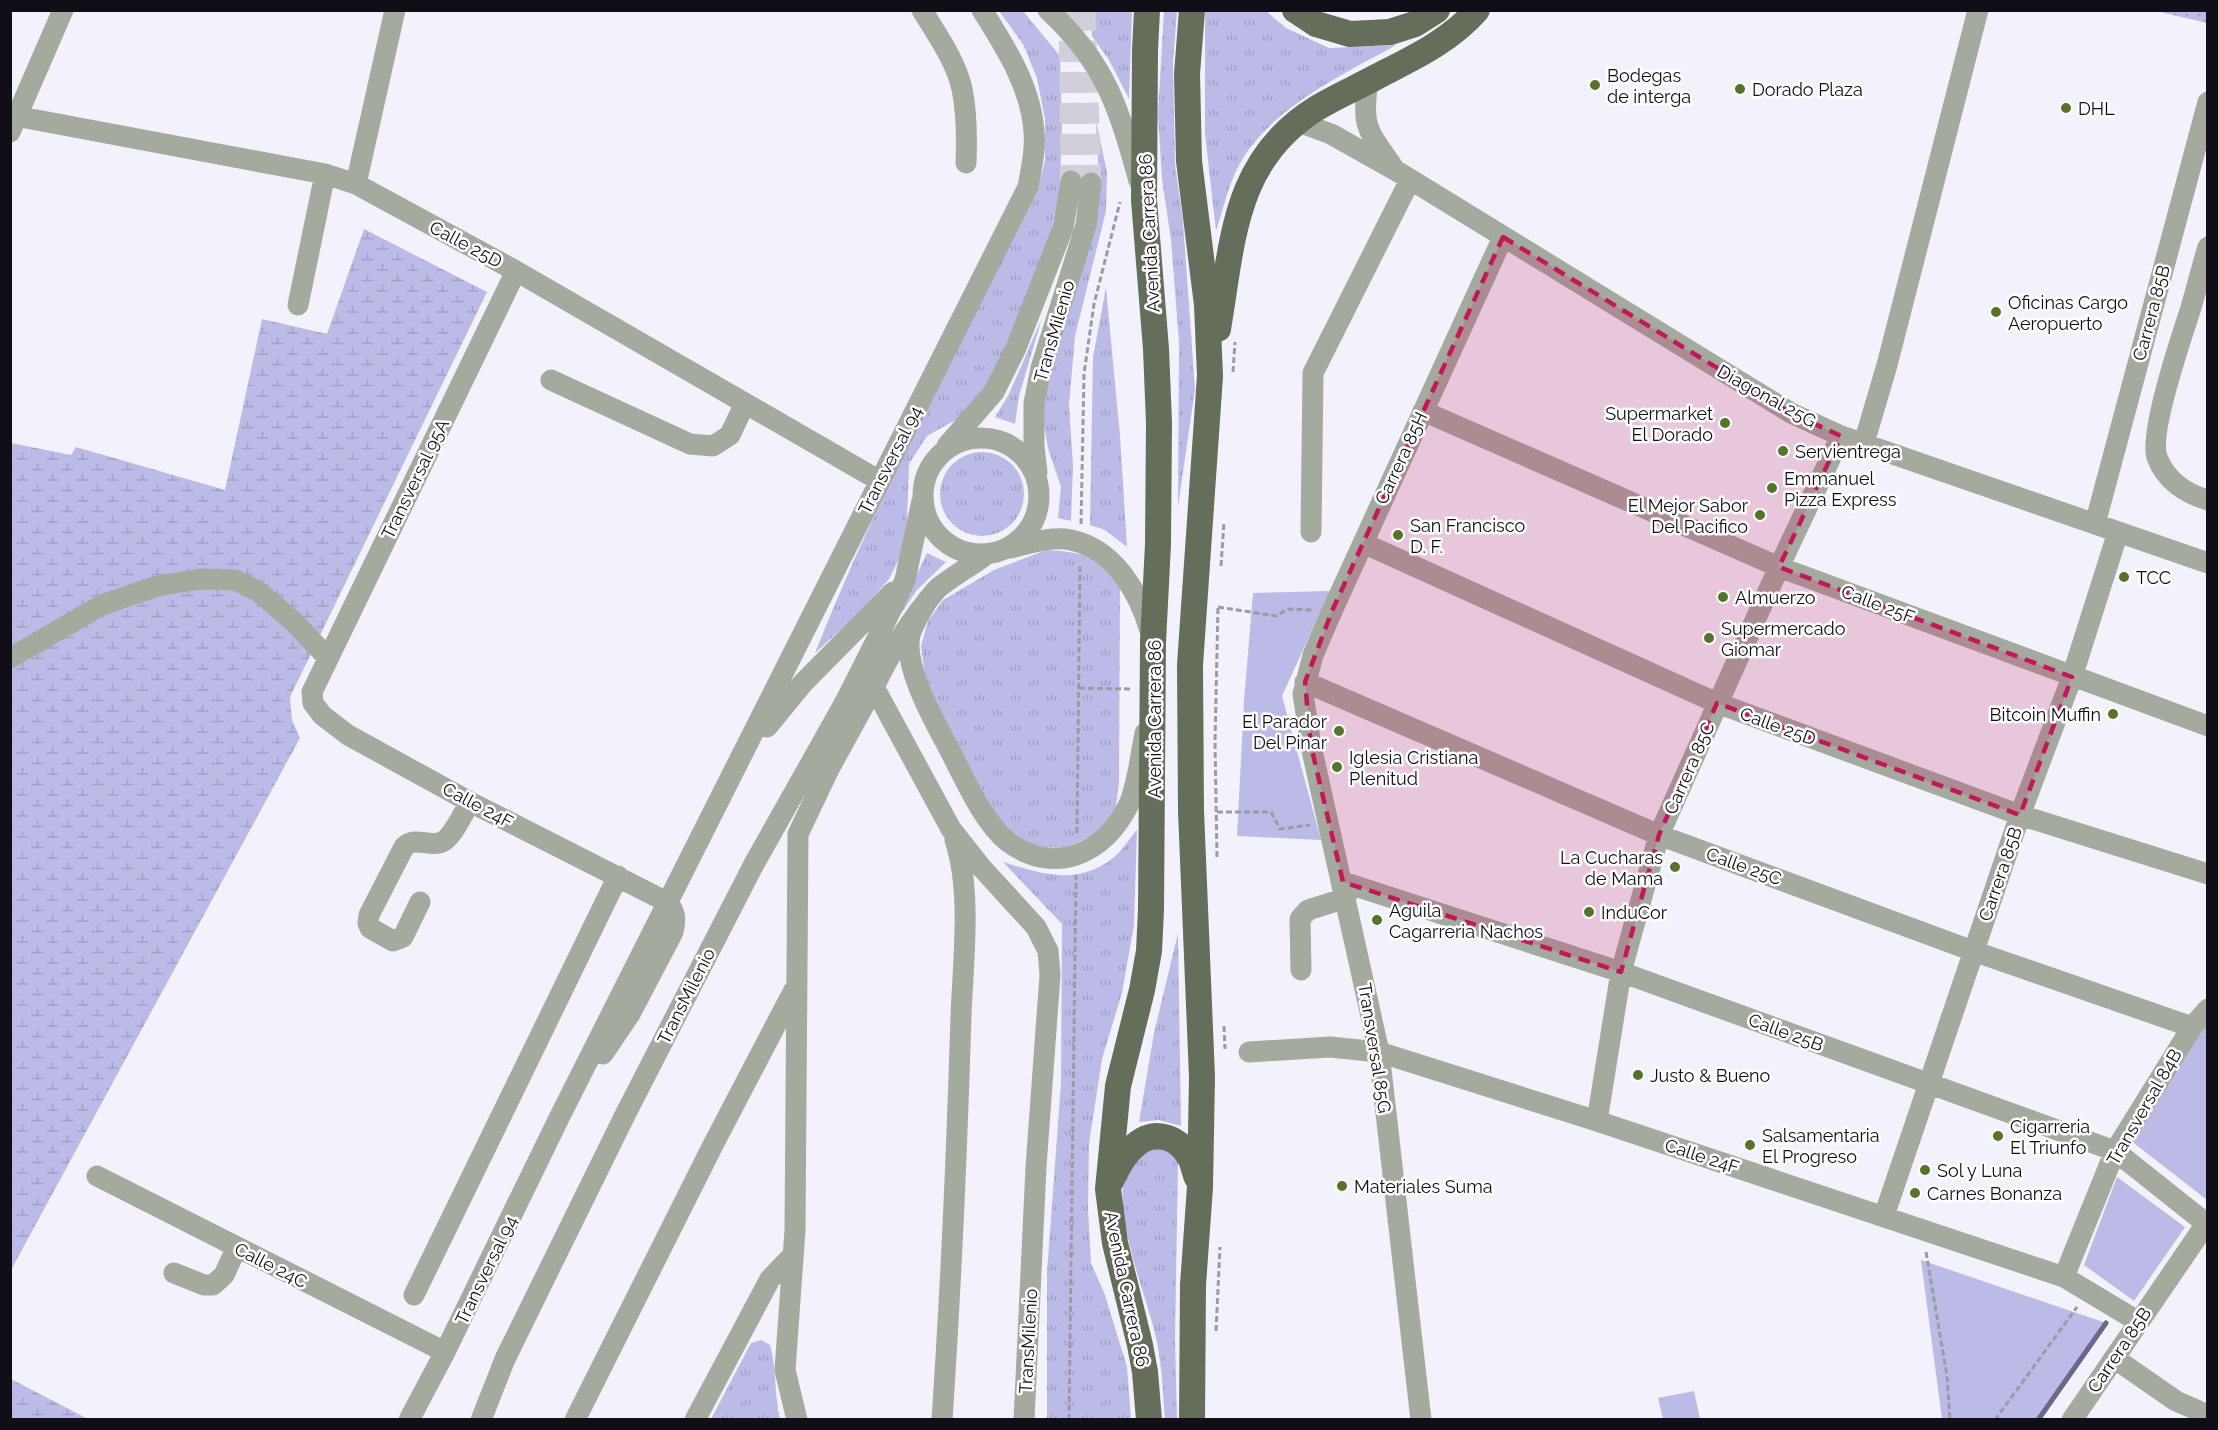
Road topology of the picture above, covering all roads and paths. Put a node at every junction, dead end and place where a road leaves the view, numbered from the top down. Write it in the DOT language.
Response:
graph roads {
  1 [pos="63,10"];
  2 [pos="395,10"];
  3 [pos="922,10"];
  4 [pos="982,10"];
  5 [pos="1048,10"];
  6 [pos="1147,10"];
  7 [pos="1192,10"];
  8 [pos="1295,10"];
  9 [pos="1437,10"];
  10 [pos="1477,10"];
  11 [pos="1978,10"];
  12 [pos="1368,81"];
  13 [pos="2208,102"];
  14 [pos="13,121"];
  15 [pos="1298,122"];
  16 [pos="966,163"];
  17 [pos="325,174"];
  18 [pos="1402,175"];
  19 [pos="356,184"];
  20 [pos="1132,201"];
  21 [pos="1503,237"];
  22 [pos="2208,247"];
  23 [pos="516,271"];
  24 [pos="298,305"];
  25 [pos="1235,342"];
  26 [pos="1222,377"];
  27 [pos="551,380"];
  28 [pos="745,403"];
  29 [pos="1423,411"];
  30 [pos="1841,436"];
  31 [pos="1864,443"];
  32 [pos="943,451"];
  33 [pos="880,481"];
  34 [pos="1038,482"];
  35 [pos="2208,500"];
  36 [pos="922,501"];
  37 [pos="1224,516"];
  38 [pos="2095,524"];
  39 [pos="1311,532"];
  40 [pos="2118,532"];
  41 [pos="1080,543"];
  42 [pos="1363,543"];
  43 [pos="996,552"];
  44 [pos="2208,563"];
  45 [pos="1779,567"];
  46 [pos="1220,573"];
  47 [pos="905,580"];
  48 [pos="937,589"];
  49 [pos="1219,596"];
  50 [pos="1218,607"];
  51 [pos="1332,611"];
  52 [pos="1153,642"];
  53 [pos="10,658"];
  54 [pos="328,658"];
  55 [pos="2072,677"];
  56 [pos="1305,682"];
  57 [pos="313,686"];
  58 [pos="874,687"];
  59 [pos="1079,688"];
  60 [pos="1153,694"];
  61 [pos="1718,704"];
  62 [pos="2208,726"];
  63 [pos="741,757"];
  64 [pos="470,801"];
  65 [pos="1217,812"];
  66 [pos="2020,815"];
  67 [pos="1328,822"];
  68 [pos="951,829"];
  69 [pos="1659,835"];
  70 [pos="1077,855"];
  71 [pos="1217,857"];
  72 [pos="2208,874"];
  73 [pos="618,876"];
  74 [pos="1344,890"];
  75 [pos="420,902"];
  76 [pos="667,902"];
  77 [pos="1973,951"];
  78 [pos="1301,970"];
  79 [pos="1621,972"];
  80 [pos="797,984"];
  81 [pos="2208,1009"];
  82 [pos="1223,1015"];
  83 [pos="2192,1027"];
  84 [pos="1225,1050"];
  85 [pos="1249,1052"];
  86 [pos="1379,1052"];
  87 [pos="1928,1082"];
  88 [pos="1597,1121"];
  89 [pos="2115,1151"];
  90 [pos="97,1176"];
  91 [pos="1200,1187"];
  92 [pos="1108,1189"];
  93 [pos="1884,1216"];
  94 [pos="2207,1223"];
  95 [pos="1922,1229"];
  96 [pos="1220,1236"];
  97 [pos="237,1247"];
  98 [pos="793,1255"];
  99 [pos="174,1273"];
  100 [pos="2064,1276"];
  101 [pos="2088,1291"];
  102 [pos="414,1295"];
  103 [pos="2139,1322"];
  104 [pos="1216,1332"];
  105 [pos="445,1352"];
  106 [pos="2114,1358"];
  107 [pos="2208,1415"];
  108 [pos="408,1419"];
  109 [pos="481,1419"];
  110 [pos="575,1419"];
  111 [pos="695,1419"];
  112 [pos="797,1419"];
  113 [pos="942,1419"];
  114 [pos="1024,1419"];
  115 [pos="1069,1419"];
  116 [pos="1149,1419"];
  117 [pos="1192,1419"];
  118 [pos="1421,1419"];
  119 [pos="1950,1419"];
  120 [pos="1995,1419"];
  121 [pos="2072,1419"];
  1 -- 14 [label="street"];
  2 -- 19 [label="street"];
  3 -- 16 [label="street"];
  4 -- 33 [label="street, Transversal 94"];
  5 -- 20 [label="street"];
  6 -- 20 [label="main road, Avenida Carrera 86"];
  7 -- 26 [label="main road, Avenida Carrera 86"];
  8 -- 9 [label="main road"];
  10 -- 12 [label="main road"];
  11 -- 31 [label="street"];
  12 -- 15 [label="main road"];
  12 -- 18 [label="street, Diagonal 25G"];
  13 -- 38 [label="street, Carrera 85B"];
  14 -- 17 [label="street, Calle 25D"];
  15 -- 18 [label="street, Diagonal 25G"];
  15 -- 26 [label="main road"];
  17 -- 19 [label="street, Calle 25D"];
  17 -- 24 [label="street"];
  18 -- 21 [label="street, Diagonal 25G"];
  18 -- 39 [label="street"];
  19 -- 23 [label="street, Calle 25D"];
  20 -- 41 [label="path"];
  20 -- 52 [label="main road, Avenida Carrera 86"];
  21 -- 29 [label="street, Carrera 85H"];
  21 -- 30 [label="street, Diagonal 25G"];
  22 -- 35 [label="street"];
  23 -- 28 [label="street, Calle 25D"];
  23 -- 54 [label="street, Transversal 95A"];
  25 -- 26 [label="path"];
  26 -- 91 [label="main road, Avenida Carrera 86"];
  27 -- 28 [label="street"];
  28 -- 33 [label="street, Calle 25D"];
  29 -- 42 [label="street, Carrera 85H"];
  29 -- 45 [label="street, Calle 25F"];
  30 -- 31 [label="street, Diagonal 25G"];
  30 -- 45 [label="street, Carrera 85C"];
  31 -- 38 [label="street, Diagonal 25G"];
  32 -- 34 [label="street"];
  32 -- 34 [label="street, TransMilenio"];
  32 -- 36 [label="street"];
  33 -- 63 [label="street, Transversal 94"];
  34 -- 43 [label="street"];
  36 -- 43 [label="street"];
  36 -- 47 [label="street, TransMilenio"];
  37 -- 46 [label="path"];
  38 -- 40 [label="street, Diagonal 25G"];
  40 -- 44 [label="street, Diagonal 25G"];
  40 -- 55 [label="street, Carrera 85B"];
  41 -- 43 [label="street"];
  41 -- 52 [label="street"];
  41 -- 59 [label="path"];
  42 -- 51 [label="street, Carrera 85H"];
  42 -- 61 [label="street, Calle 25D"];
  43 -- 48 [label="street"];
  45 -- 55 [label="street, Calle 25F"];
  45 -- 61 [label="street, Carrera 85C"];
  47 -- 63 [label="street"];
  47 -- 109 [label="street, TransMilenio"];
  48 -- 58 [label="street"];
  48 -- 70 [label="street"];
  49 -- 50 [label="path"];
  50 -- 51 [label="path"];
  50 -- 65 [label="path"];
  51 -- 56 [label="street, Carrera 85H"];
  52 -- 60 [label="main road, Avenida Carrera 86"];
  53 -- 54 [label="street"];
  54 -- 57 [label="street, Transversal 95A"];
  55 -- 62 [label="street, Calle 25F"];
  55 -- 66 [label="street, Carrera 85B"];
  56 -- 67 [label="street, Transversal 85G"];
  56 -- 69 [label="street, Calle 25C"];
  57 -- 64 [label="street, Calle 24F"];
  58 -- 68 [label="street, TransMilenio"];
  58 -- 80 [label="street"];
  59 -- 60 [label="path"];
  59 -- 70 [label="path"];
  60 -- 70 [label="street"];
  60 -- 92 [label="main road, Avenida Carrera 86"];
  61 -- 66 [label="street, Calle 25D"];
  61 -- 69 [label="street, Carrera 85C"];
  63 -- 76 [label="street, Transversal 94"];
  64 -- 73 [label="street, Calle 24F"];
  64 -- 75 [label="street"];
  65 -- 67 [label="path"];
  65 -- 71 [label="path"];
  66 -- 72 [label="street, Calle 25D"];
  66 -- 77 [label="street, Carrera 85B"];
  67 -- 74 [label="street, Transversal 85G"];
  68 -- 113 [label="street, TransMilenio"];
  68 -- 114 [label="street, TransMilenio"];
  69 -- 77 [label="street, Calle 25C"];
  69 -- 79 [label="street, Carrera 85C"];
  70 -- 115 [label="path"];
  73 -- 76 [label="street, Calle 24F"];
  73 -- 102 [label="street"];
  74 -- 78 [label="street"];
  74 -- 79 [label="street, Calle 25B"];
  74 -- 86 [label="street, Transversal 85G"];
  76 -- 105 [label="street, Transversal 94"];
  77 -- 83 [label="street, Calle 25C"];
  77 -- 87 [label="street, Carrera 85B"];
  79 -- 87 [label="street, Calle 25B"];
  79 -- 88 [label="street, Carrera 85C"];
  80 -- 98 [label="street"];
  80 -- 110 [label="street"];
  81 -- 83 [label="street, Transversal 84B"];
  82 -- 84 [label="path"];
  83 -- 89 [label="street, Transversal 84B"];
  85 -- 86 [label="street, Calle 24F"];
  86 -- 88 [label="street, Calle 24F"];
  86 -- 118 [label="street, Transversal 85G"];
  87 -- 89 [label="street, Calle 25B"];
  87 -- 93 [label="street, Carrera 85B"];
  88 -- 93 [label="street, Calle 24F"];
  89 -- 94 [label="street, Calle 25B"];
  89 -- 100 [label="street, Transversal 84B"];
  90 -- 97 [label="street, Calle 24C"];
  91 -- 92 [label="main road"];
  91 -- 117 [label="main road, Avenida Carrera 86"];
  92 -- 116 [label="main road, Avenida Carrera 86"];
  93 -- 95 [label="street, Calle 24F"];
  94 -- 103 [label="street, Carrera 85B"];
  95 -- 100 [label="street, Calle 24F"];
  95 -- 119 [label="path"];
  96 -- 104 [label="path"];
  97 -- 99 [label="street"];
  97 -- 105 [label="street, Calle 24C"];
  98 -- 111 [label="street"];
  98 -- 112 [label="street"];
  100 -- 101 [label="street, Calle 24F"];
  101 -- 103 [label="street, Calle 24F"];
  101 -- 120 [label="path"];
  103 -- 106 [label="street, Carrera 85B"];
  105 -- 108 [label="street, Transversal 94"];
  106 -- 107 [label="street"];
  106 -- 121 [label="street, Carrera 85B"];
}
